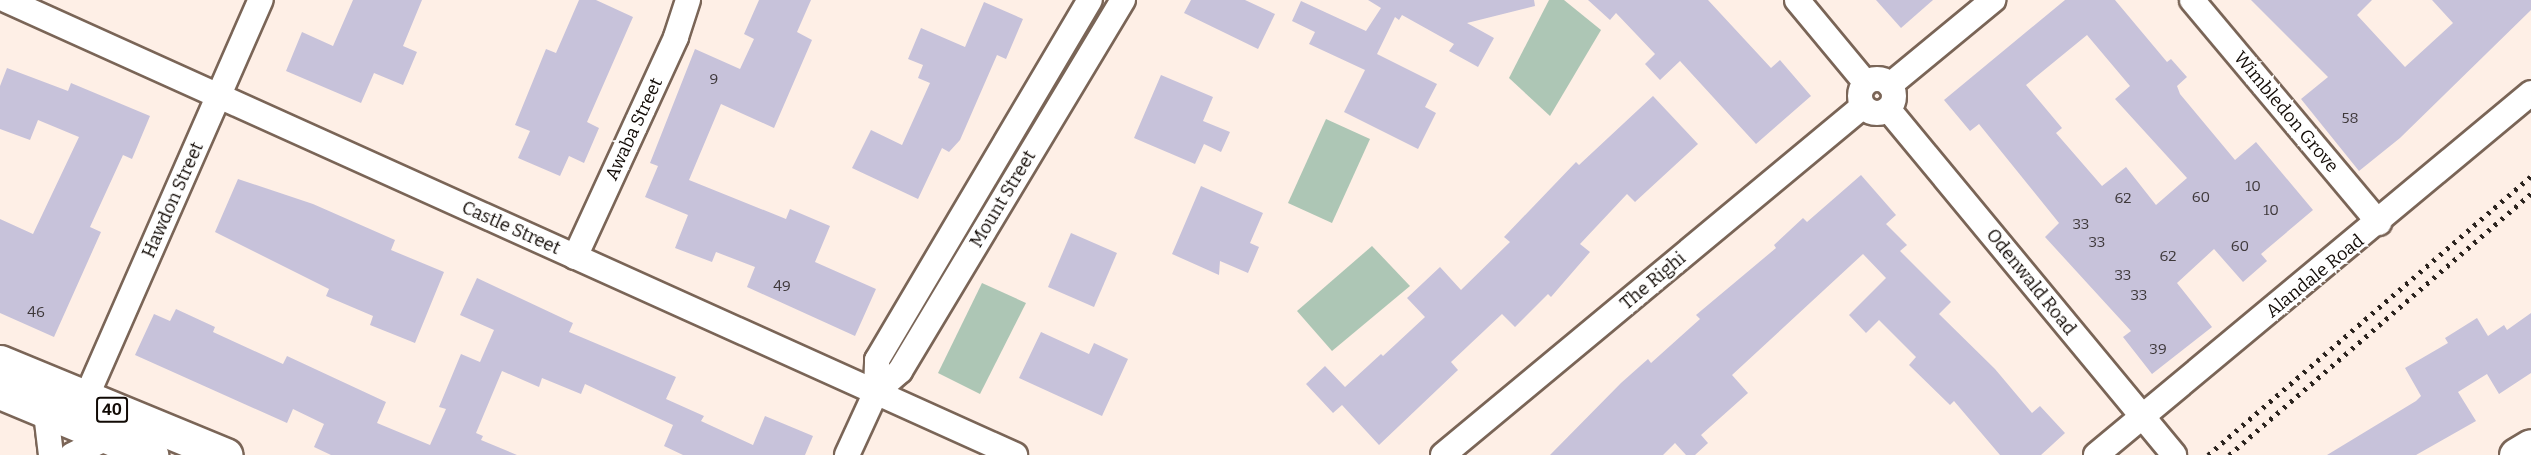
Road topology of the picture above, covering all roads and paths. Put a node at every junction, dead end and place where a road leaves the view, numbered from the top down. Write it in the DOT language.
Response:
graph roads {
  1 [pos="6,0"];
  2 [pos="261,0"];
  3 [pos="688,0"];
  4 [pos="1089,0"];
  5 [pos="1123,0"];
  6 [pos="1797,0"];
  7 [pos="1993,0"];
  8 [pos="2192,0"];
  9 [pos="1865,82"];
  10 [pos="1890,85"];
  11 [pos="2531,93"];
  12 [pos="218,96"];
  13 [pos="1862,107"];
  14 [pos="1888,109"];
  15 [pos="2379,223"];
  16 [pos="575,257"];
  17 [pos="0,363"];
  18 [pos="0,392"];
  19 [pos="876,392"];
  20 [pos="85,400"];
  21 [pos="46,413"];
  22 [pos="2142,417"];
  23 [pos="107,438"];
  24 [pos="2531,446"];
  25 [pos="2173,454"];
  26 [pos="51,455"];
  27 [pos="72,455"];
  28 [pos="151,455"];
  29 [pos="226,455"];
  30 [pos="847,455"];
  31 [pos="1016,455"];
  32 [pos="1443,455"];
  33 [pos="2096,455"];
  34 [pos="2516,455"];
  1 -- 12 [label="street, Castle Street"];
  2 -- 12 [label="street, Hawdon Street"];
  3 -- 16 [label="street, Awaba Street"];
  4 -- 19 [label="street, Mount Street"];
  5 -- 19 [label="street, Mount Street"];
  6 -- 9 [label="street"];
  7 -- 10 [label="street"];
  8 -- 15 [label="street, Wimbledon Grove"];
  9 -- 10 [label="street"];
  9 -- 13 [label="street"];
  10 -- 14 [label="street"];
  11 -- 15 [label="street, Alandale Road"];
  12 -- 16 [label="street, Castle Street"];
  12 -- 20 [label="street, Hawdon Street"];
  13 -- 14 [label="street"];
  13 -- 32 [label="street, The Righi"];
  14 -- 22 [label="street, Odenwald Road"];
  15 -- 22 [label="street, Alandale Road"];
  16 -- 19 [label="street, Castle Street"];
  17 -- 20 [label="main road, 40"];
  18 -- 21 [label="main road, 40"];
  19 -- 30 [label="street, Mount Street"];
  19 -- 31 [label="street, Castle Street"];
  20 -- 29 [label="main road, 40"];
  21 -- 23 [label="main road, 40"];
  21 -- 26 [label="street"];
  22 -- 25 [label="street, Odenwald Road"];
  22 -- 33 [label="street, Alandale Road"];
  23 -- 27 [label="street"];
  23 -- 28 [label="main road, 40"];
  24 -- 34 [label="main road"];
}
